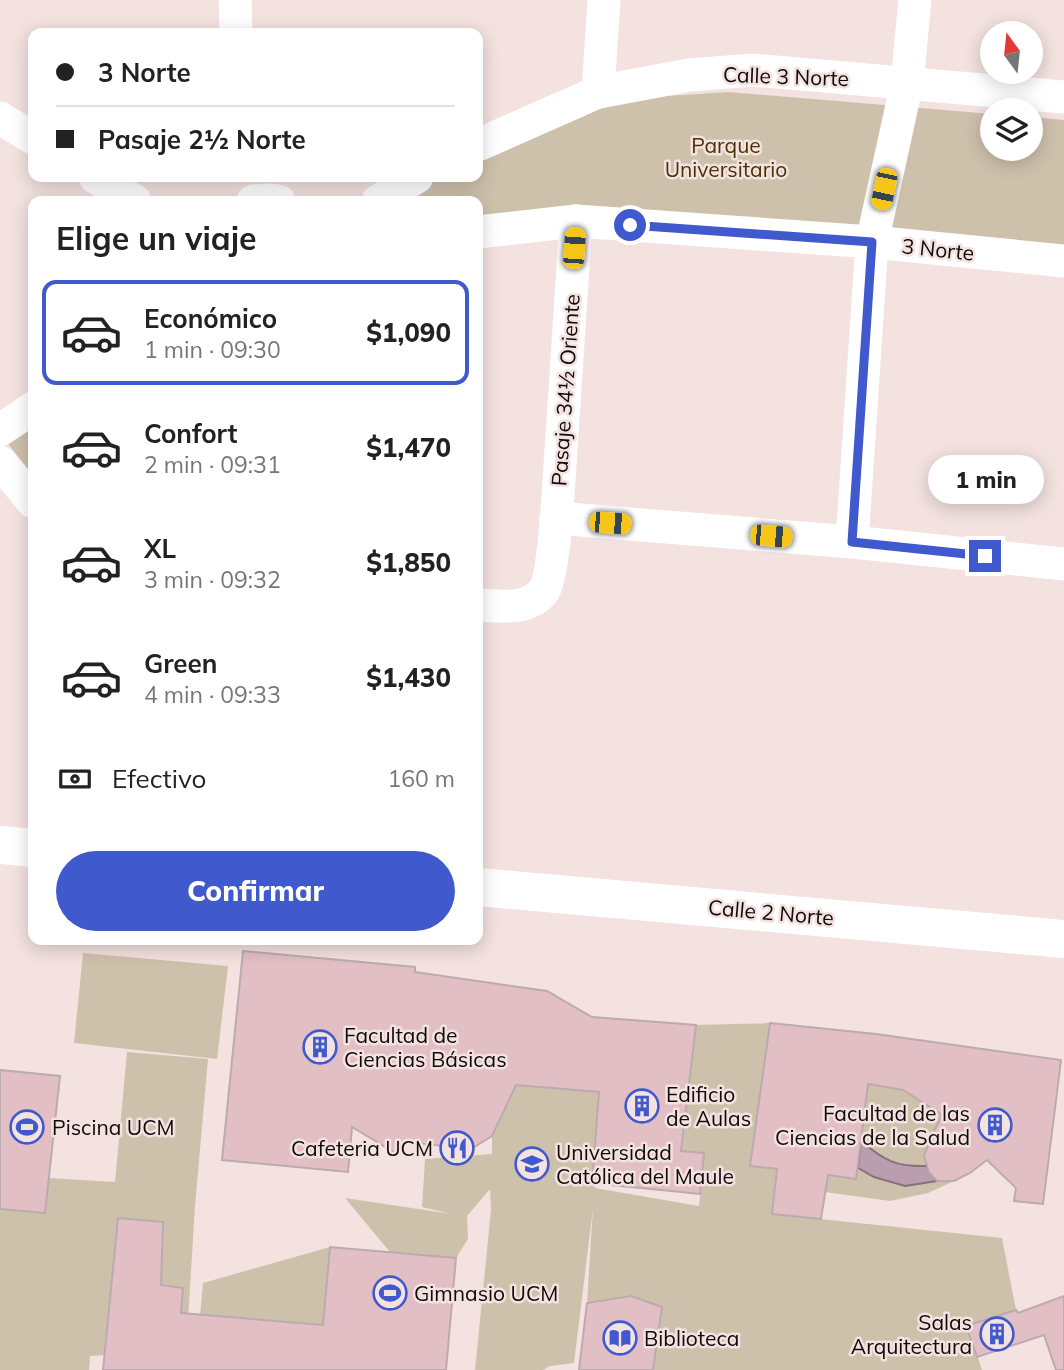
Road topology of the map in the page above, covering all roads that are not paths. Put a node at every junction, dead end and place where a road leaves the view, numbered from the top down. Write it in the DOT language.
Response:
graph roads {
  1 [pos="235,0"];
  2 [pos="604,0"];
  3 [pos="915,0"];
  4 [pos="236,28"];
  5 [pos="907,83"];
  6 [pos="598,92"];
  7 [pos="1064,97"];
  8 [pos="0,118"];
  9 [pos="28,135"];
  10 [pos="483,143"];
  11 [pos="103,182"];
  12 [pos="408,182"];
  13 [pos="127,196"];
  14 [pos="386,196"];
  15 [pos="576,221"];
  16 [pos="483,231"];
  17 [pos="872,242"];
  18 [pos="1064,261"];
  19 [pos="28,411"];
  20 [pos="0,430"];
  21 [pos="0,461"];
  22 [pos="28,496"];
  23 [pos="556,518"];
  24 [pos="852,542"];
  25 [pos="1064,564"];
  26 [pos="483,605"];
  27 [pos="0,845"];
  28 [pos="28,848"];
  29 [pos="483,887"];
  30 [pos="1064,939"];
  1 -- 4 [label="street"];
  2 -- 6 [label="street"];
  3 -- 5 [label="street"];
  5 -- 6 [label="street, Calle 3 Norte"];
  5 -- 7 [label="street, Calle 3 Norte"];
  5 -- 17 [label="street"];
  6 -- 10 [label="street, Calle 3 Norte"];
  8 -- 9 [label="street"];
  11 -- 13 [label="street"];
  12 -- 14 [label="street"];
  15 -- 16 [label="street, 3 Norte"];
  15 -- 17 [label="street, 3 Norte"];
  15 -- 23 [label="street, Pasaje 34½ Oriente"];
  17 -- 18 [label="street, 3 Norte"];
  17 -- 24 [label="street"];
  19 -- 20 [label="street"];
  21 -- 22 [label="street"];
  23 -- 24 [label="street"];
  23 -- 26 [label="street, Pasaje 34½ Oriente"];
  24 -- 25 [label="street"];
  27 -- 28 [label="main road"];
  29 -- 30 [label="main road, Calle 2 Norte"];
}
